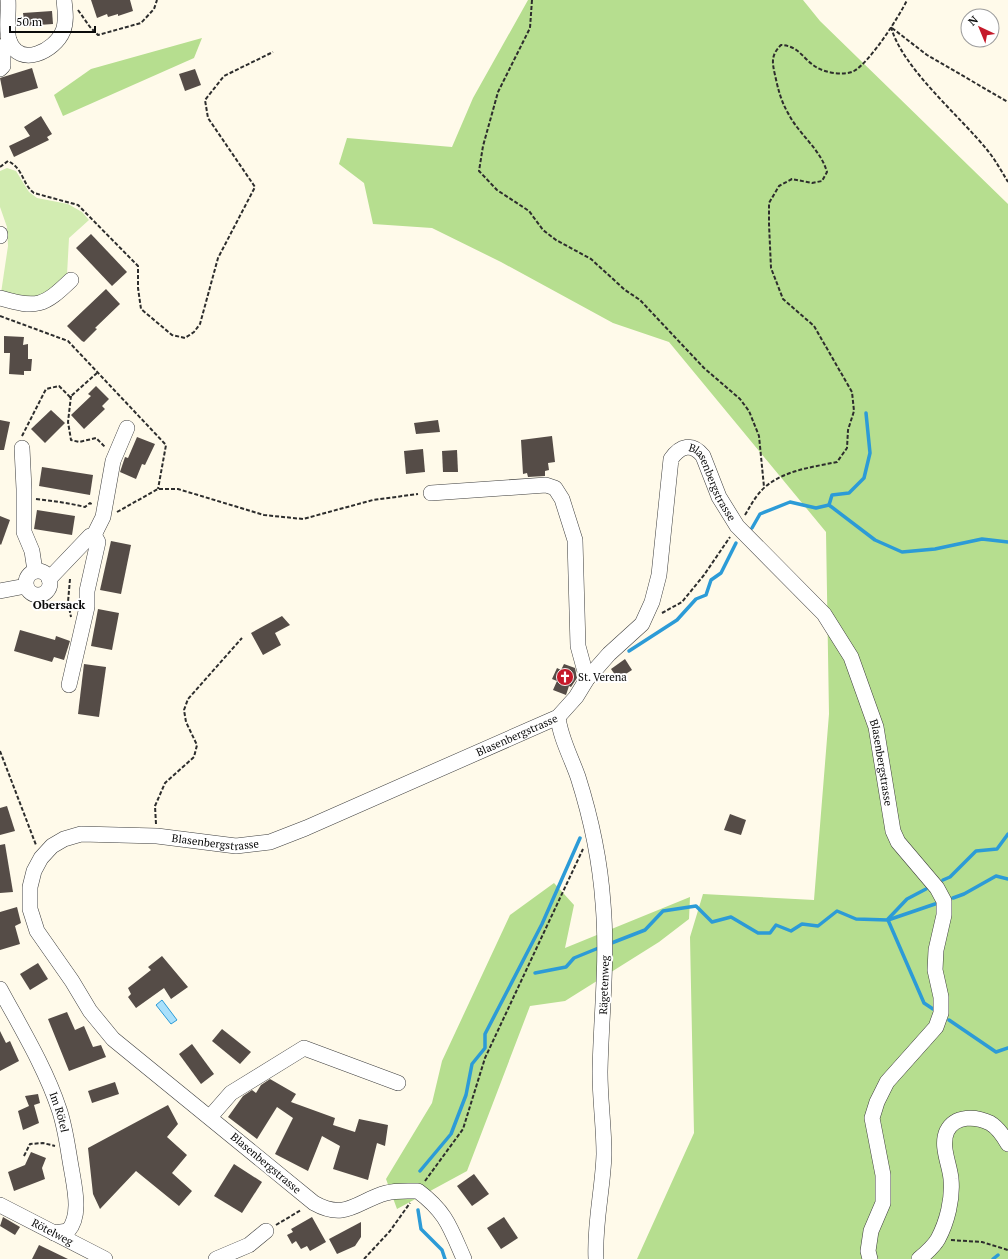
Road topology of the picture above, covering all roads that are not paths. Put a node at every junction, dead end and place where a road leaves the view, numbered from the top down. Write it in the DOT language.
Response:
graph roads {
  1 [pos="8,0"];
  2 [pos="65,5"];
  3 [pos="9,40"];
  4 [pos="0,69"];
  5 [pos="71,280"];
  6 [pos="0,298"];
  7 [pos="127,428"];
  8 [pos="22,448"];
  9 [pos="431,492"];
  10 [pos="94,535"];
  11 [pos="35,571"];
  12 [pos="49,579"];
  13 [pos="26,586"];
  14 [pos="0,591"];
  15 [pos="587,679"];
  16 [pos="69,684"];
  17 [pos="558,717"];
  18 [pos="0,989"];
  19 [pos="398,1083"];
  20 [pos="210,1117"];
  21 [pos="1008,1144"];
  22 [pos="0,1205"];
  23 [pos="266,1231"];
  24 [pos="54,1233"];
  25 [pos="105,1259"];
  26 [pos="216,1259"];
  27 [pos="464,1259"];
  28 [pos="596,1259"];
  29 [pos="870,1259"];
  30 [pos="919,1259"];
  1 -- 3 [label="street"];
  2 -- 3 [label="street"];
  3 -- 4 [label="street"];
  5 -- 6 [label="street"];
  7 -- 10 [label="street"];
  8 -- 11 [label="street"];
  9 -- 15 [label="street"];
  10 -- 12 [label="street"];
  10 -- 16 [label="street"];
  11 -- 12 [label="street"];
  11 -- 13 [label="street"];
  12 -- 13 [label="street"];
  13 -- 14 [label="street"];
  15 -- 17 [label="street, Blasenbergstrasse"];
  15 -- 29 [label="street, Blasenbergstrasse"];
  17 -- 20 [label="street, Blasenbergstrasse"];
  17 -- 28 [label="street, Rägetenweg"];
  18 -- 24 [label="street, Im Rötel"];
  19 -- 20 [label="street"];
  20 -- 27 [label="street, Blasenbergstrasse"];
  21 -- 30 [label="street"];
  22 -- 24 [label="street, Rötelweg"];
  23 -- 26 [label="street"];
  24 -- 25 [label="street, Rötelweg"];
}
